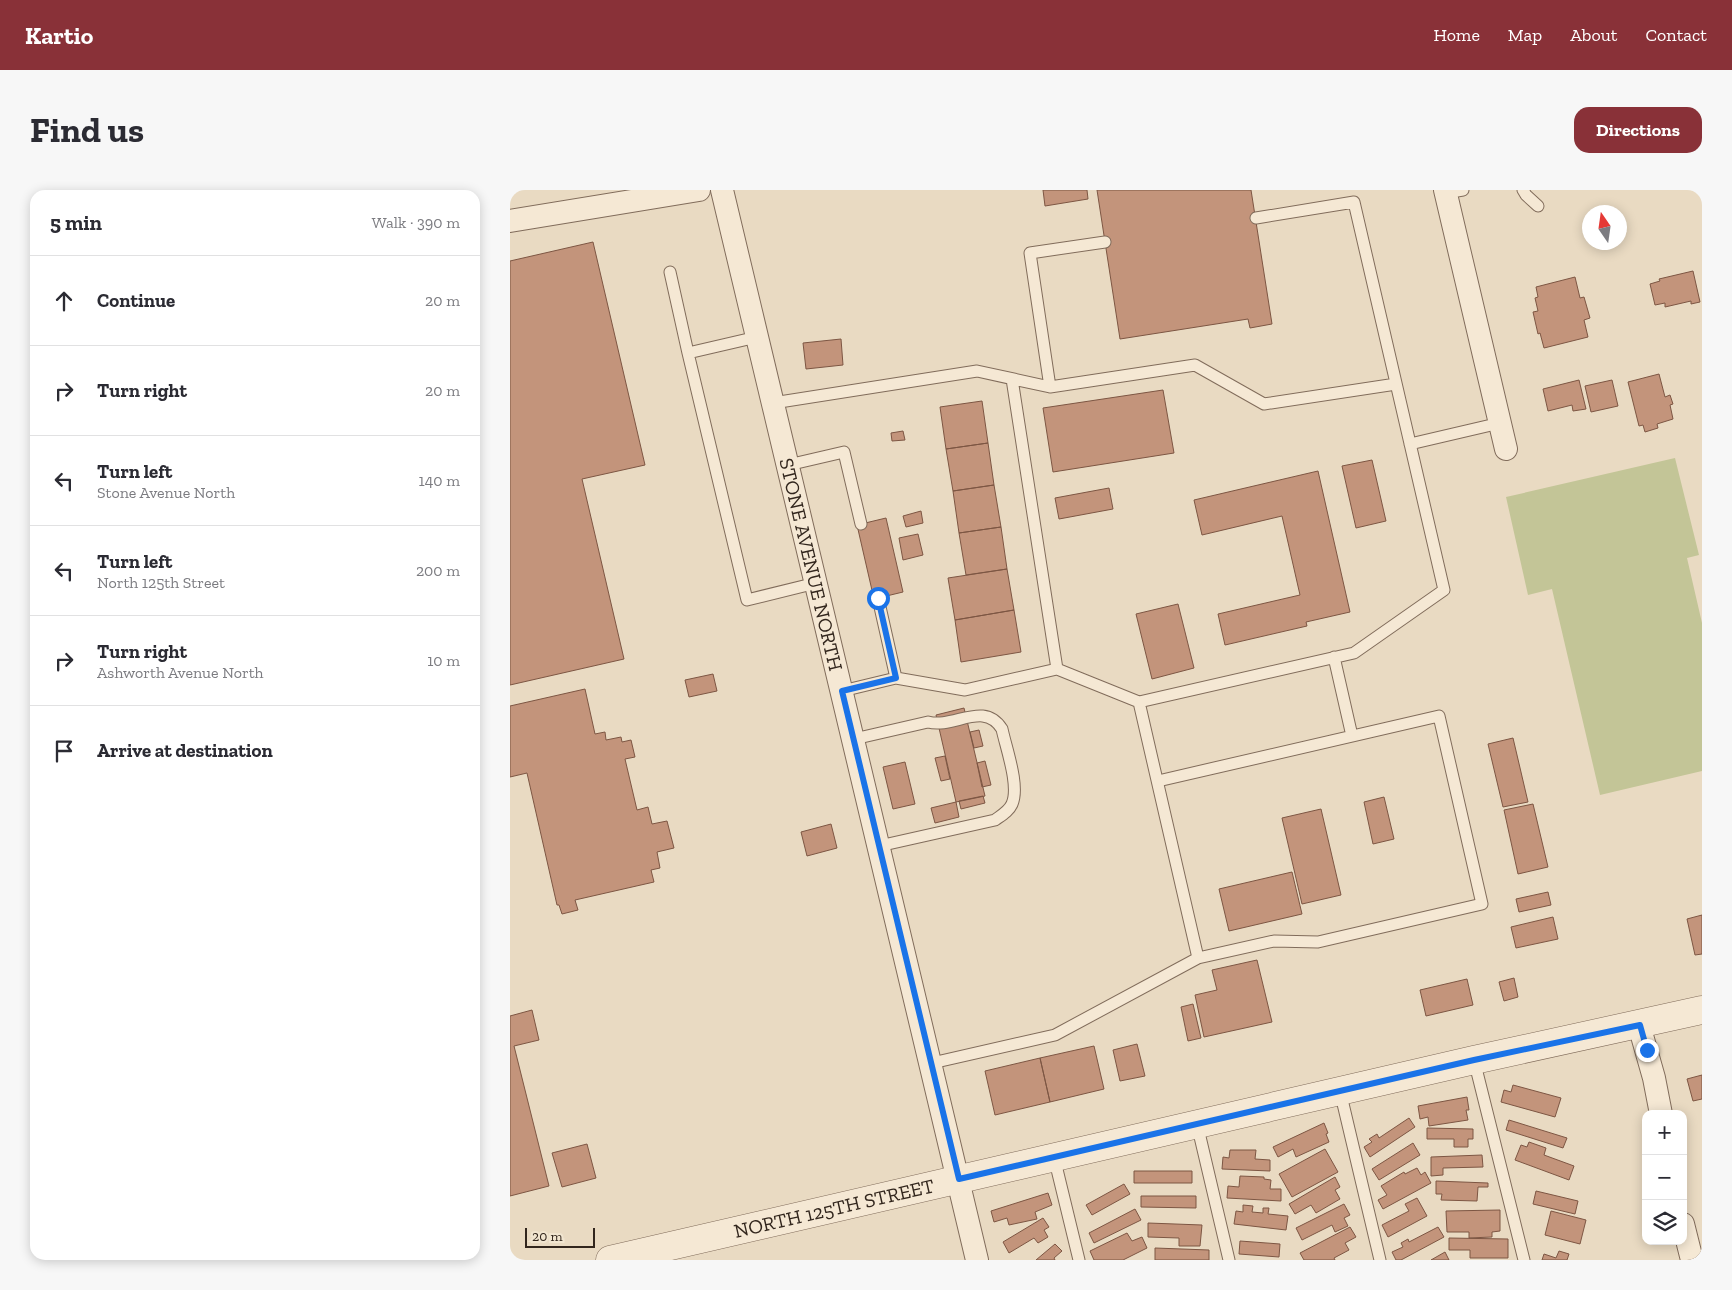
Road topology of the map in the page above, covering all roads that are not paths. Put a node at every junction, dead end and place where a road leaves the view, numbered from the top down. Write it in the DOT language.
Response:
graph roads {
  1 [pos="699,190"];
  2 [pos="722,190"];
  3 [pos="1523,190"];
  4 [pos="1451,191"];
  5 [pos="657,193"];
  6 [pos="1538,206"];
  7 [pos="510,217"];
  8 [pos="1256,218"];
  9 [pos="1105,242"];
  10 [pos="670,272"];
  11 [pos="757,337"];
  12 [pos="688,353"];
  13 [pos="1012,379"];
  14 [pos="1396,384"];
  15 [pos="1050,387"];
  16 [pos="773,403"];
  17 [pos="1500,423"];
  18 [pos="1410,444"];
  19 [pos="1506,449"];
  20 [pos="788,465"];
  21 [pos="861,524"];
  22 [pos="816,582"];
  23 [pos="878,598"];
  24 [pos="1334,657"];
  25 [pos="1057,669"];
  26 [pos="896,678"];
  27 [pos="842,691"];
  28 [pos="1139,702"];
  29 [pos="1352,736"];
  30 [pos="854,739"];
  31 [pos="1158,781"];
  32 [pos="879,846"];
  33 [pos="1198,958"];
  34 [pos="1702,1010"];
  35 [pos="1640,1025"];
  36 [pos="1474,1060"];
  37 [pos="932,1063"];
  38 [pos="1340,1091"];
  39 [pos="1660,1110"];
  40 [pos="1197,1124"];
  41 [pos="1054,1157"];
  42 [pos="959,1179"];
  43 [pos="1687,1240"];
  44 [pos="610,1260"];
  45 [pos="977,1260"];
  46 [pos="1079,1260"];
  47 [pos="1229,1260"];
  48 [pos="1380,1260"];
  49 [pos="1524,1260"];
  50 [pos="1692,1260"];
  1 -- 5 [label="street"];
  2 -- 11 [label="street, STONE AVENUE NORTH"];
  3 -- 6 [label="lane"];
  4 -- 17 [label="street"];
  5 -- 7 [label="street"];
  8 -- 14 [label="lane"];
  9 -- 15 [label="lane"];
  10 -- 12 [label="lane"];
  11 -- 12 [label="lane"];
  11 -- 16 [label="street, STONE AVENUE NORTH"];
  12 -- 22 [label="lane"];
  13 -- 15 [label="lane"];
  13 -- 16 [label="lane"];
  13 -- 25 [label="lane"];
  14 -- 15 [label="lane"];
  14 -- 18 [label="lane"];
  16 -- 20 [label="street, STONE AVENUE NORTH"];
  17 -- 18 [label="lane"];
  17 -- 19 [label="street"];
  18 -- 24 [label="lane"];
  20 -- 21 [label="lane"];
  20 -- 22 [label="street, STONE AVENUE NORTH"];
  22 -- 27 [label="street, STONE AVENUE NORTH"];
  23 -- 26 [label="lane"];
  24 -- 28 [label="lane"];
  24 -- 29 [label="lane"];
  25 -- 26 [label="lane"];
  25 -- 28 [label="lane"];
  26 -- 27 [label="lane"];
  27 -- 30 [label="street, STONE AVENUE NORTH"];
  28 -- 31 [label="lane"];
  29 -- 31 [label="lane"];
  29 -- 33 [label="lane"];
  30 -- 32 [label="street, STONE AVENUE NORTH"];
  30 -- 32 [label="lane"];
  31 -- 33 [label="lane"];
  32 -- 37 [label="street, STONE AVENUE NORTH"];
  33 -- 37 [label="lane"];
  34 -- 35 [label="street, NORTH 125TH STREET"];
  35 -- 36 [label="street, NORTH 125TH STREET"];
  35 -- 39 [label="street"];
  36 -- 38 [label="street, NORTH 125TH STREET"];
  36 -- 49 [label="lane"];
  37 -- 42 [label="street, STONE AVENUE NORTH"];
  38 -- 40 [label="street, NORTH 125TH STREET"];
  38 -- 48 [label="lane"];
  40 -- 41 [label="street, NORTH 125TH STREET"];
  40 -- 47 [label="lane"];
  41 -- 42 [label="street, NORTH 125TH STREET"];
  41 -- 46 [label="lane"];
  42 -- 44 [label="street, NORTH 125TH STREET"];
  42 -- 45 [label="street, STONE AVENUE NORTH"];
  43 -- 50 [label="street"];
}
